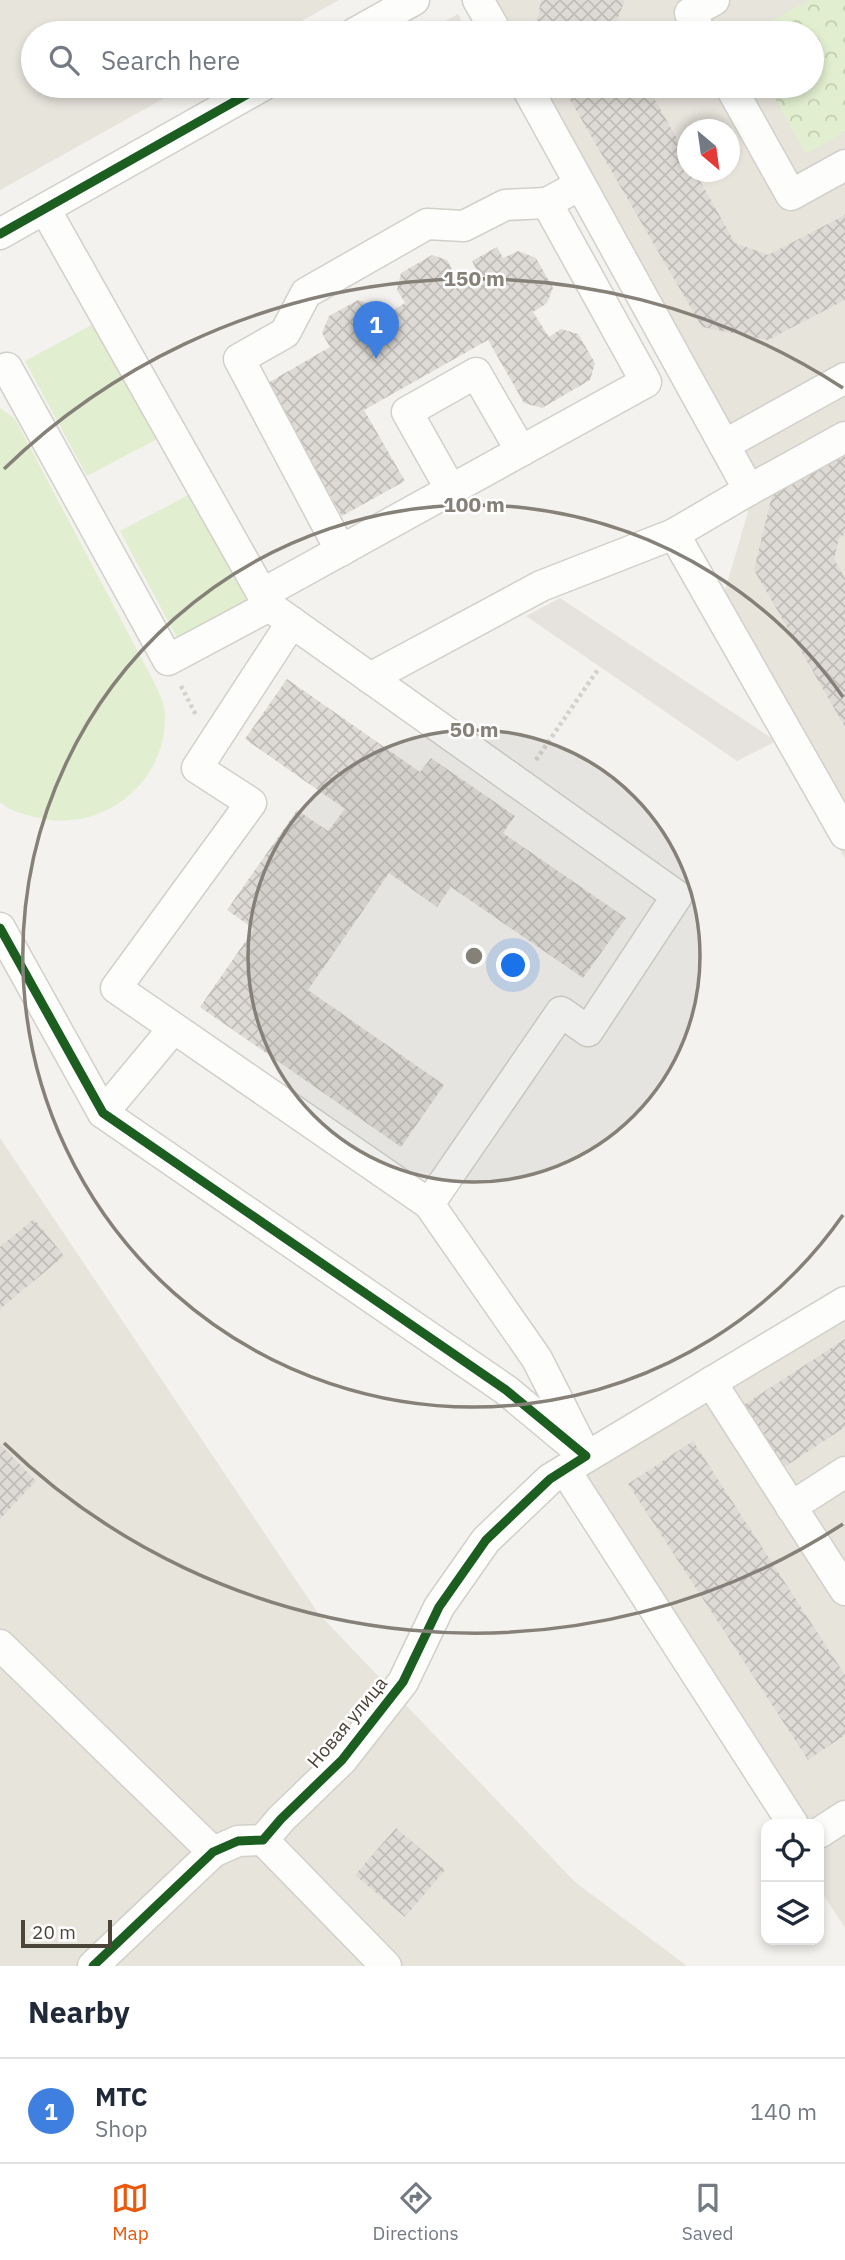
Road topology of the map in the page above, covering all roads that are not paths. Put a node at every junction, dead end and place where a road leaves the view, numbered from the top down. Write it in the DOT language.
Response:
graph roads {
  1 [pos="414,0"];
  2 [pos="478,0"];
  3 [pos="714,0"];
  4 [pos="376,21"];
  5 [pos="490,21"];
  6 [pos="694,21"];
  7 [pos="241,98"];
  8 [pos="533,98"];
  9 [pos="737,98"];
  10 [pos="845,165"];
  11 [pos="580,185"];
  12 [pos="547,203"];
  13 [pos="45,209"];
  14 [pos="0,234"];
  15 [pos="7,368"];
  16 [pos="845,378"];
  17 [pos="845,437"];
  18 [pos="724,445"];
  19 [pos="521,452"];
  20 [pos="451,490"];
  21 [pos="750,490"];
  22 [pos="674,534"];
  23 [pos="341,551"];
  24 [pos="275,607"];
  25 [pos="370,678"];
  26 [pos="845,834"];
  27 [pos="0,928"];
  28 [pos="173,1029"];
  29 [pos="103,1113"];
  30 [pos="429,1204"];
  31 [pos="845,1302"];
  32 [pos="711,1382"];
  33 [pos="575,1463"];
  34 [pos="845,1472"];
  35 [pos="791,1507"];
  36 [pos="845,1590"];
  37 [pos="0,1644"];
  38 [pos="845,1816"];
  39 [pos="790,1819"];
  40 [pos="824,1830"];
  41 [pos="263,1840"];
  42 [pos="213,1852"];
  43 [pos="93,1966"];
  44 [pos="386,1966"];
  1 -- 4 [label="street"];
  2 -- 5 [label="street"];
  3 -- 6 [label="street"];
  7 -- 13 [label="street"];
  8 -- 11 [label="street"];
  9 -- 10 [label="street"];
  11 -- 12 [label="street"];
  11 -- 18 [label="street"];
  12 -- 19 [label="street"];
  12 -- 23 [label="street"];
  13 -- 14 [label="street"];
  13 -- 24 [label="street"];
  15 -- 24 [label="street"];
  16 -- 18 [label="street"];
  17 -- 21 [label="street"];
  18 -- 21 [label="street"];
  19 -- 20 [label="street"];
  19 -- 20 [label="street"];
  20 -- 23 [label="street"];
  21 -- 22 [label="street"];
  22 -- 25 [label="street"];
  22 -- 26 [label="street"];
  23 -- 24 [label="street"];
  24 -- 25 [label="street"];
  24 -- 28 [label="street"];
  25 -- 30 [label="street"];
  27 -- 29 [label="street"];
  28 -- 29 [label="street"];
  28 -- 30 [label="street"];
  29 -- 33 [label="street"];
  30 -- 33 [label="street"];
  31 -- 32 [label="street, Новая улица"];
  32 -- 33 [label="street, Новая улица"];
  32 -- 35 [label="street"];
  33 -- 39 [label="street"];
  33 -- 41 [label="street, Новая улица"];
  34 -- 35 [label="street"];
  35 -- 36 [label="street"];
  37 -- 42 [label="street"];
  38 -- 40 [label="street"];
  41 -- 42 [label="street"];
  41 -- 44 [label="street"];
  42 -- 43 [label="street"];
}
